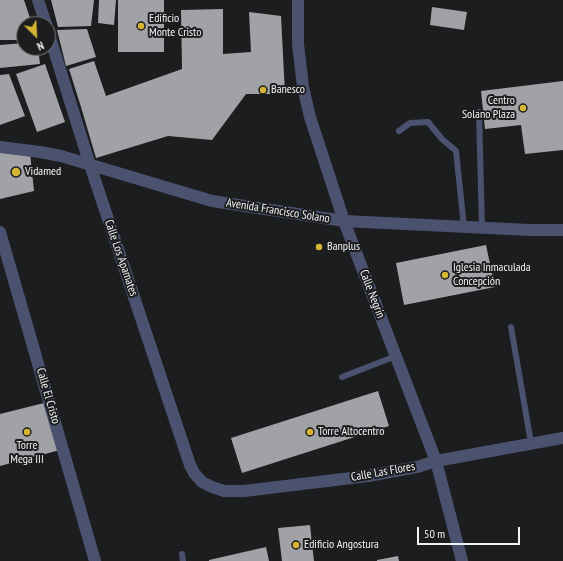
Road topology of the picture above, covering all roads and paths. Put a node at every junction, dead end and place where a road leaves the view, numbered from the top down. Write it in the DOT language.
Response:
graph roads {
  1 [pos="38,0"];
  2 [pos="298,0"];
  3 [pos="43,16"];
  4 [pos="56,56"];
  5 [pos="479,112"];
  6 [pos="399,131"];
  7 [pos="0,147"];
  8 [pos="90,165"];
  9 [pos="344,221"];
  10 [pos="464,227"];
  11 [pos="482,228"];
  12 [pos="563,230"];
  13 [pos="0,232"];
  14 [pos="511,327"];
  15 [pos="396,356"];
  16 [pos="342,377"];
  17 [pos="563,438"];
  18 [pos="531,444"];
  19 [pos="436,461"];
  20 [pos="202,482"];
  21 [pos="182,554"];
  22 [pos="95,561"];
  23 [pos="183,561"];
  24 [pos="462,561"];
  1 -- 3 [label="street"];
  2 -- 9 [label="street, Calle Negrín"];
  4 -- 8 [label="street, Calle Los Apamates"];
  5 -- 11 [label="lane"];
  6 -- 10 [label="lane"];
  7 -- 8 [label="street, Avenida Francisco Solano"];
  8 -- 9 [label="street, Avenida Francisco Solano"];
  8 -- 20 [label="street, Calle Los Apamates"];
  9 -- 10 [label="street, Avenida Francisco Solano"];
  9 -- 15 [label="street, Calle Negrín"];
  10 -- 11 [label="street, Avenida Francisco Solano"];
  11 -- 12 [label="street, Avenida Francisco Solano"];
  13 -- 22 [label="street, Calle El Cristo"];
  14 -- 18 [label="lane"];
  15 -- 16 [label="lane"];
  15 -- 19 [label="street, Calle Negrín"];
  17 -- 18 [label="street, Calle Las Flores"];
  18 -- 19 [label="street, Calle Las Flores"];
  19 -- 20 [label="street, Calle Las Flores"];
  19 -- 24 [label="street, Calle Negrín"];
  21 -- 23 [label="lane"];
}
